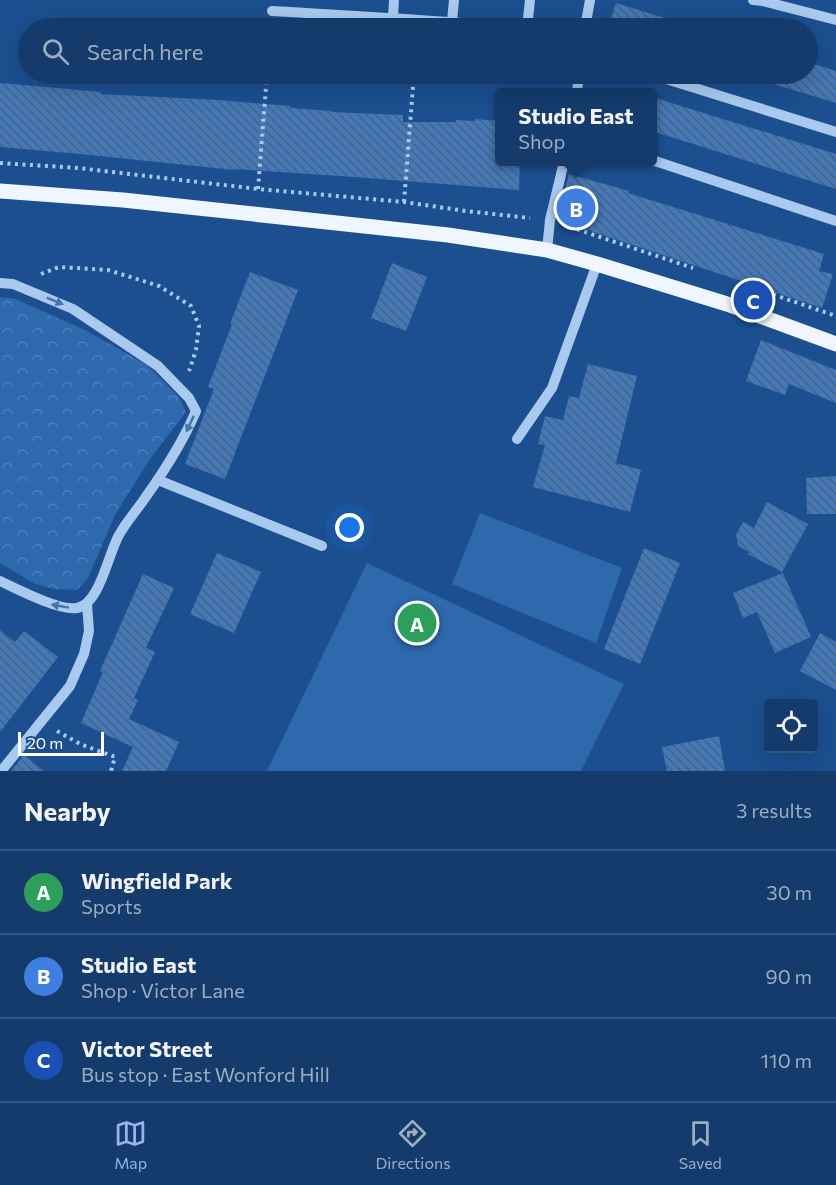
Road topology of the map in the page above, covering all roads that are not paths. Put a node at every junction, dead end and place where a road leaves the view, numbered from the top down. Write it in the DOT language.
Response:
graph roads {
  1 [pos="394,0"];
  2 [pos="453,0"];
  3 [pos="530,0"];
  4 [pos="590,0"];
  5 [pos="753,0"];
  6 [pos="272,11"];
  7 [pos="393,18"];
  8 [pos="452,18"];
  9 [pos="527,18"];
  10 [pos="587,18"];
  11 [pos="836,20"];
  12 [pos="682,84"];
  13 [pos="836,132"];
  14 [pos="657,162"];
  15 [pos="563,166"];
  16 [pos="0,191"];
  17 [pos="836,221"];
  18 [pos="548,250"];
  19 [pos="597,264"];
  20 [pos="0,283"];
  21 [pos="836,344"];
  22 [pos="517,439"];
  23 [pos="158,480"];
  24 [pos="322,546"];
  25 [pos="0,581"];
  26 [pos="87,604"];
  27 [pos="2,770"];
  1 -- 7 [label="street"];
  2 -- 8 [label="street"];
  3 -- 9 [label="street"];
  4 -- 10 [label="street"];
  5 -- 11 [label="street"];
  6 -- 7 [label="street"];
  12 -- 13 [label="street"];
  14 -- 17 [label="street"];
  15 -- 18 [label="street"];
  16 -- 18 [label="main road"];
  18 -- 19 [label="main road"];
  19 -- 21 [label="main road"];
  19 -- 22 [label="street"];
  20 -- 23 [label="street, one-way"];
  23 -- 24 [label="street"];
  23 -- 26 [label="street"];
  26 -- 25 [label="street, one-way"];
  26 -- 27 [label="street"];
}
